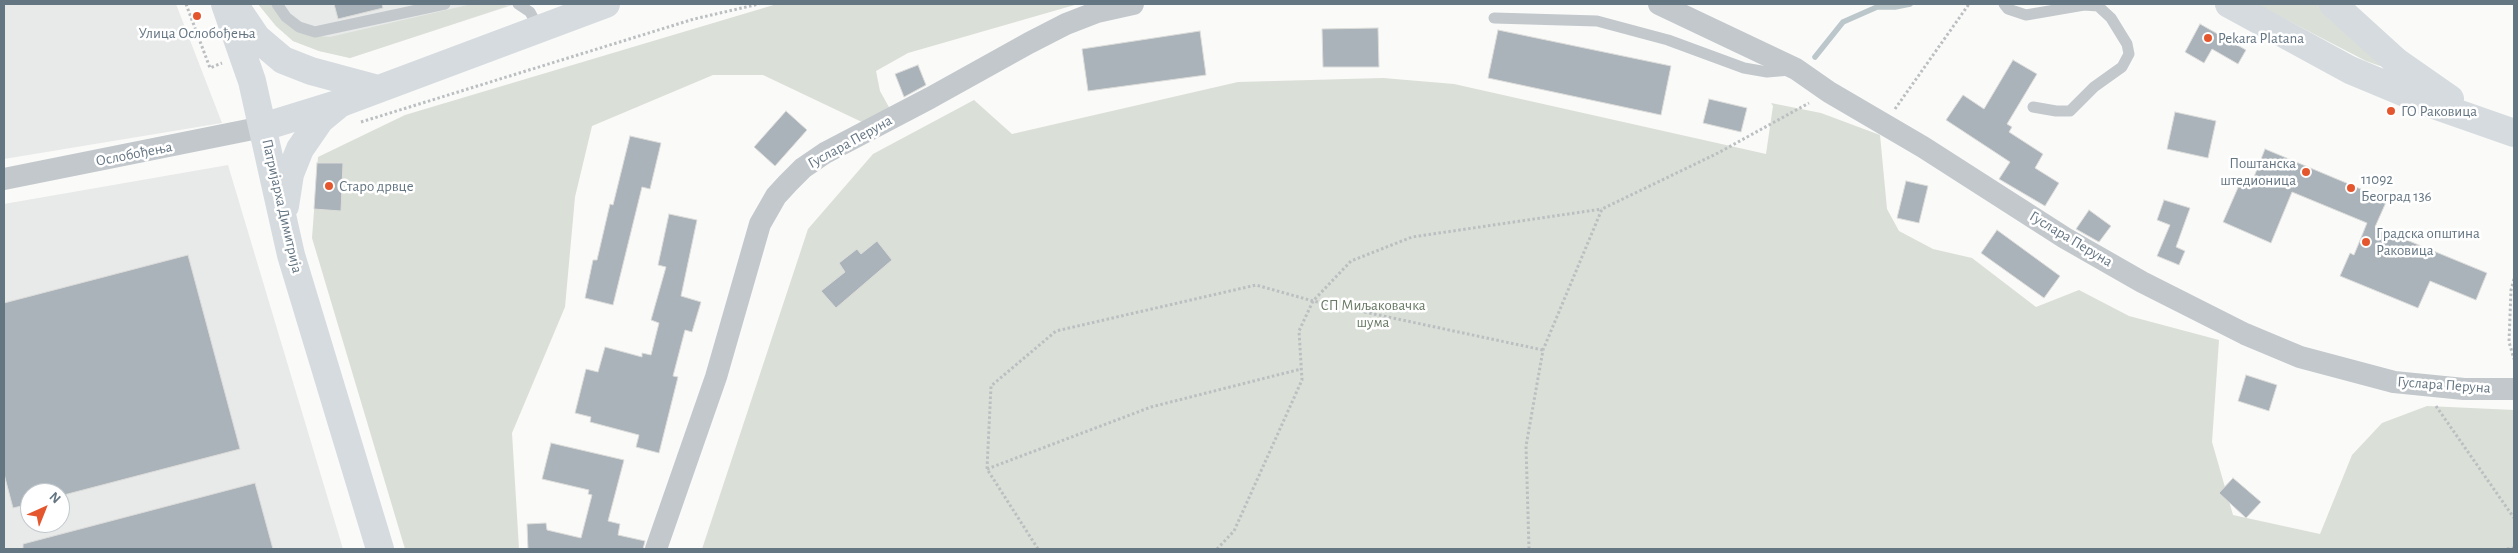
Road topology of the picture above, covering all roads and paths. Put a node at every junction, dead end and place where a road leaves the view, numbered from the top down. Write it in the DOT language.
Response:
graph roads {
  1 [pos="186,4"];
  2 [pos="225,4"];
  3 [pos="234,4"];
  4 [pos="277,4"];
  5 [pos="445,4"];
  6 [pos="518,4"];
  7 [pos="606,4"];
  8 [pos="1133,4"];
  9 [pos="1659,4"];
  10 [pos="1970,4"];
  11 [pos="2004,4"];
  12 [pos="2229,4"];
  13 [pos="2333,4"];
  14 [pos="1494,18"];
  15 [pos="539,29"];
  16 [pos="226,62"];
  17 [pos="1796,69"];
  18 [pos="378,89"];
  19 [pos="1829,92"];
  20 [pos="344,102"];
  21 [pos="2033,107"];
  22 [pos="1885,124"];
  23 [pos="263,127"];
  24 [pos="2503,129"];
  25 [pos="4,179"];
  26 [pos="1602,210"];
  27 [pos="282,222"];
  28 [pos="2514,279"];
  29 [pos="1313,301"];
  30 [pos="1543,350"];
  31 [pos="2514,359"];
  32 [pos="1302,369"];
  33 [pos="2421,386"];
  34 [pos="2514,389"];
  35 [pos="987,469"];
  36 [pos="2514,518"];
  37 [pos="2514,548"];
  38 [pos="380,549"];
  39 [pos="656,549"];
  40 [pos="1038,549"];
  41 [pos="1217,549"];
  42 [pos="1529,549"];
  43 [pos="2507,549"];
  1 -- 16 [label="path"];
  2 -- 23 [label="main road"];
  3 -- 18 [label="main road"];
  4 -- 5 [label="lane"];
  6 -- 15 [label="lane"];
  7 -- 15 [label="main road, Патријарха Димитрија"];
  8 -- 39 [label="street, Гуслара Перуна"];
  9 -- 17 [label="street, Гуслара Перуна"];
  10 -- 22 [label="path"];
  11 -- 21 [label="lane"];
  12 -- 24 [label="main road"];
  13 -- 24 [label="main road"];
  14 -- 17 [label="lane"];
  15 -- 18 [label="main road, Патријарха Димитрија"];
  17 -- 19 [label="street, Гуслара Перуна"];
  18 -- 20 [label="main road, Патријарха Димитрија"];
  19 -- 22 [label="street, Гуслара Перуна"];
  19 -- 26 [label="path"];
  20 -- 23 [label="main road, Патријарха Димитрија"];
  20 -- 27 [label="main road"];
  22 -- 33 [label="street, Гуслара Перуна"];
  23 -- 25 [label="street, Ослобођења"];
  23 -- 27 [label="main road, Патријарха Димитрија"];
  26 -- 29 [label="path"];
  26 -- 30 [label="path"];
  27 -- 38 [label="main road, Патријарха Димитрија"];
  28 -- 31 [label="path"];
  29 -- 30 [label="path"];
  29 -- 32 [label="path"];
  29 -- 35 [label="path"];
  30 -- 42 [label="path"];
  32 -- 35 [label="path"];
  32 -- 41 [label="path"];
  33 -- 34 [label="street, Гуслара Перуна"];
  33 -- 36 [label="path"];
  35 -- 40 [label="path"];
  37 -- 43 [label="path"];
}
